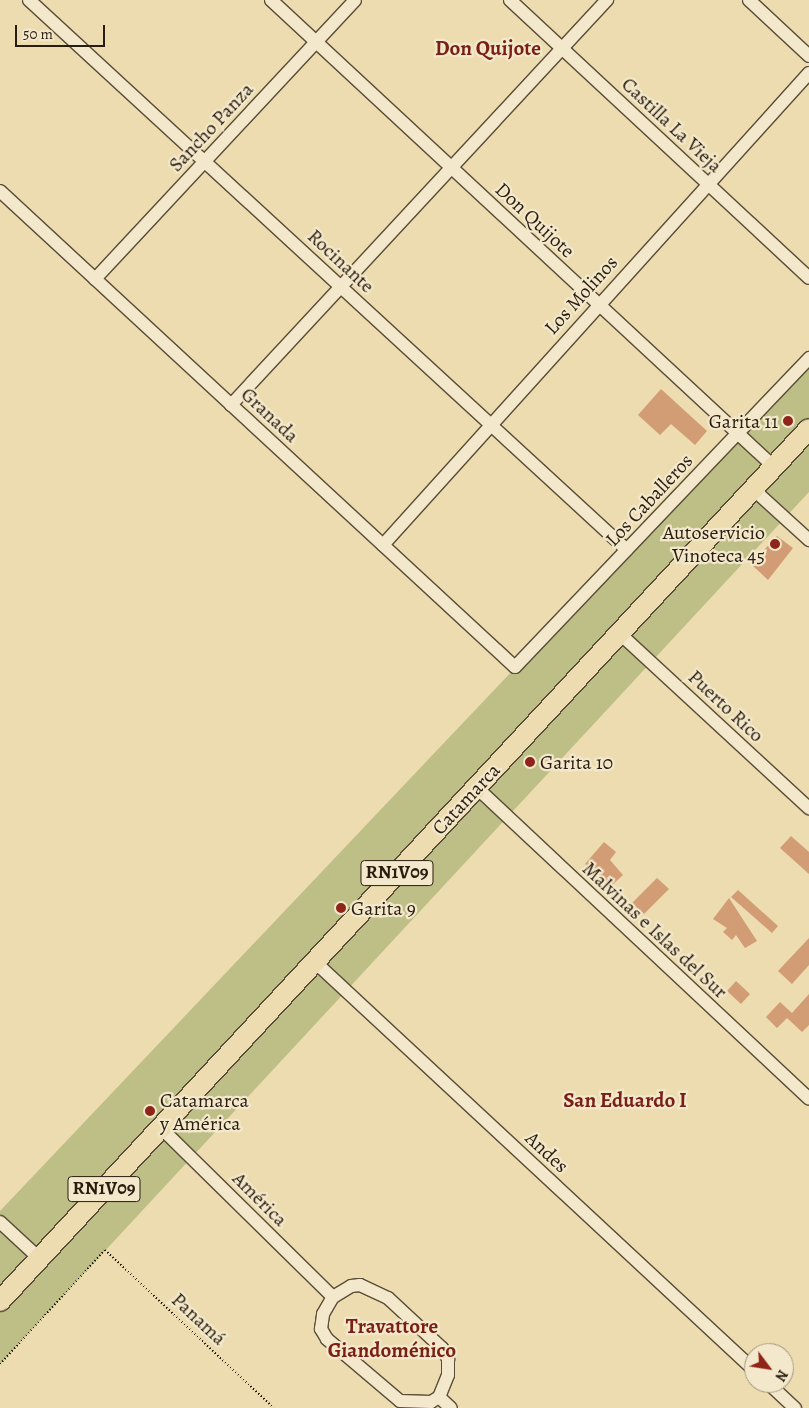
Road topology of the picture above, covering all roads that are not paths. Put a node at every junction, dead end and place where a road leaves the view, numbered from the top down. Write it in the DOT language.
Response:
graph roads {
  1 [pos="29,0"];
  2 [pos="271,0"];
  3 [pos="355,0"];
  4 [pos="510,0"];
  5 [pos="607,0"];
  6 [pos="749,0"];
  7 [pos="316,42"];
  8 [pos="562,49"];
  9 [pos="809,56"];
  10 [pos="809,73"];
  11 [pos="205,162"];
  12 [pos="452,168"];
  13 [pos="709,184"];
  14 [pos="0,191"];
  15 [pos="809,278"];
  16 [pos="95,279"];
  17 [pos="341,287"];
  18 [pos="598,304"];
  19 [pos="809,358"];
  20 [pos="231,405"];
  21 [pos="491,424"];
  22 [pos="809,429"];
  23 [pos="738,433"];
  24 [pos="774,467"];
  25 [pos="753,489"];
  26 [pos="809,540"];
  27 [pos="383,545"];
  28 [pos="628,550"];
  29 [pos="618,632"];
  30 [pos="515,666"];
  31 [pos="476,787"];
  32 [pos="809,808"];
  33 [pos="315,962"];
  34 [pos="809,1099"];
  35 [pos="161,1128"];
  36 [pos="0,1222"];
  37 [pos="40,1259"];
  38 [pos="333,1297"];
  39 [pos="0,1302"];
  40 [pos="744,1361"];
  41 [pos="779,1393"];
  42 [pos="440,1397"];
  43 [pos="451,1408"];
  44 [pos="795,1408"];
  1 -- 11 [label="street, Rocinante"];
  2 -- 7 [label="street, Don Quijote"];
  3 -- 7 [label="street, Sancho Panza"];
  4 -- 8 [label="street, Castilla La Vieja"];
  5 -- 8 [label="street"];
  6 -- 9 [label="street"];
  7 -- 11 [label="street, Sancho Panza"];
  7 -- 12 [label="street, Don Quijote"];
  8 -- 12 [label="street"];
  8 -- 13 [label="street, Castilla La Vieja"];
  10 -- 13 [label="street, Los Molinos"];
  11 -- 16 [label="street, Sancho Panza"];
  11 -- 17 [label="street, Rocinante"];
  12 -- 17 [label="street"];
  12 -- 18 [label="street, Don Quijote"];
  13 -- 15 [label="street, Castilla La Vieja"];
  13 -- 18 [label="street, Los Molinos"];
  14 -- 16 [label="street, Granada"];
  16 -- 20 [label="street, Granada"];
  17 -- 20 [label="street"];
  17 -- 21 [label="street, Rocinante"];
  18 -- 21 [label="street, Los Molinos"];
  18 -- 23 [label="street, Don Quijote"];
  19 -- 23 [label="street, Los Caballeros"];
  20 -- 27 [label="street, Granada"];
  21 -- 27 [label="street, Los Molinos"];
  21 -- 28 [label="street, Rocinante"];
  22 -- 24 [label="main road, Catamarca / RN1V09"];
  23 -- 24 [label="street, Don Quijote"];
  23 -- 28 [label="street, Los Caballeros"];
  24 -- 25 [label="main road, Catamarca / RN1V09"];
  25 -- 26 [label="street"];
  25 -- 29 [label="main road, Catamarca / RN1V09"];
  27 -- 30 [label="street, Granada"];
  28 -- 30 [label="street, Los Caballeros"];
  29 -- 31 [label="main road, Catamarca / RN1V09"];
  29 -- 32 [label="street, Puerto Rico"];
  31 -- 33 [label="main road, Catamarca / RN1V09"];
  31 -- 34 [label="street, Malvinas e Islas del Sur"];
  33 -- 35 [label="main road, Catamarca / RN1V09"];
  33 -- 40 [label="street, Andes"];
  35 -- 37 [label="main road, Catamarca / RN1V09"];
  35 -- 38 [label="street, América"];
  36 -- 37 [label="street"];
  37 -- 39 [label="main road, Catamarca / RN1V09"];
  38 -- 42 [label="street"];
  38 -- 42 [label="street"];
  41 -- 44 [label="street"];
  42 -- 43 [label="street"];
}
